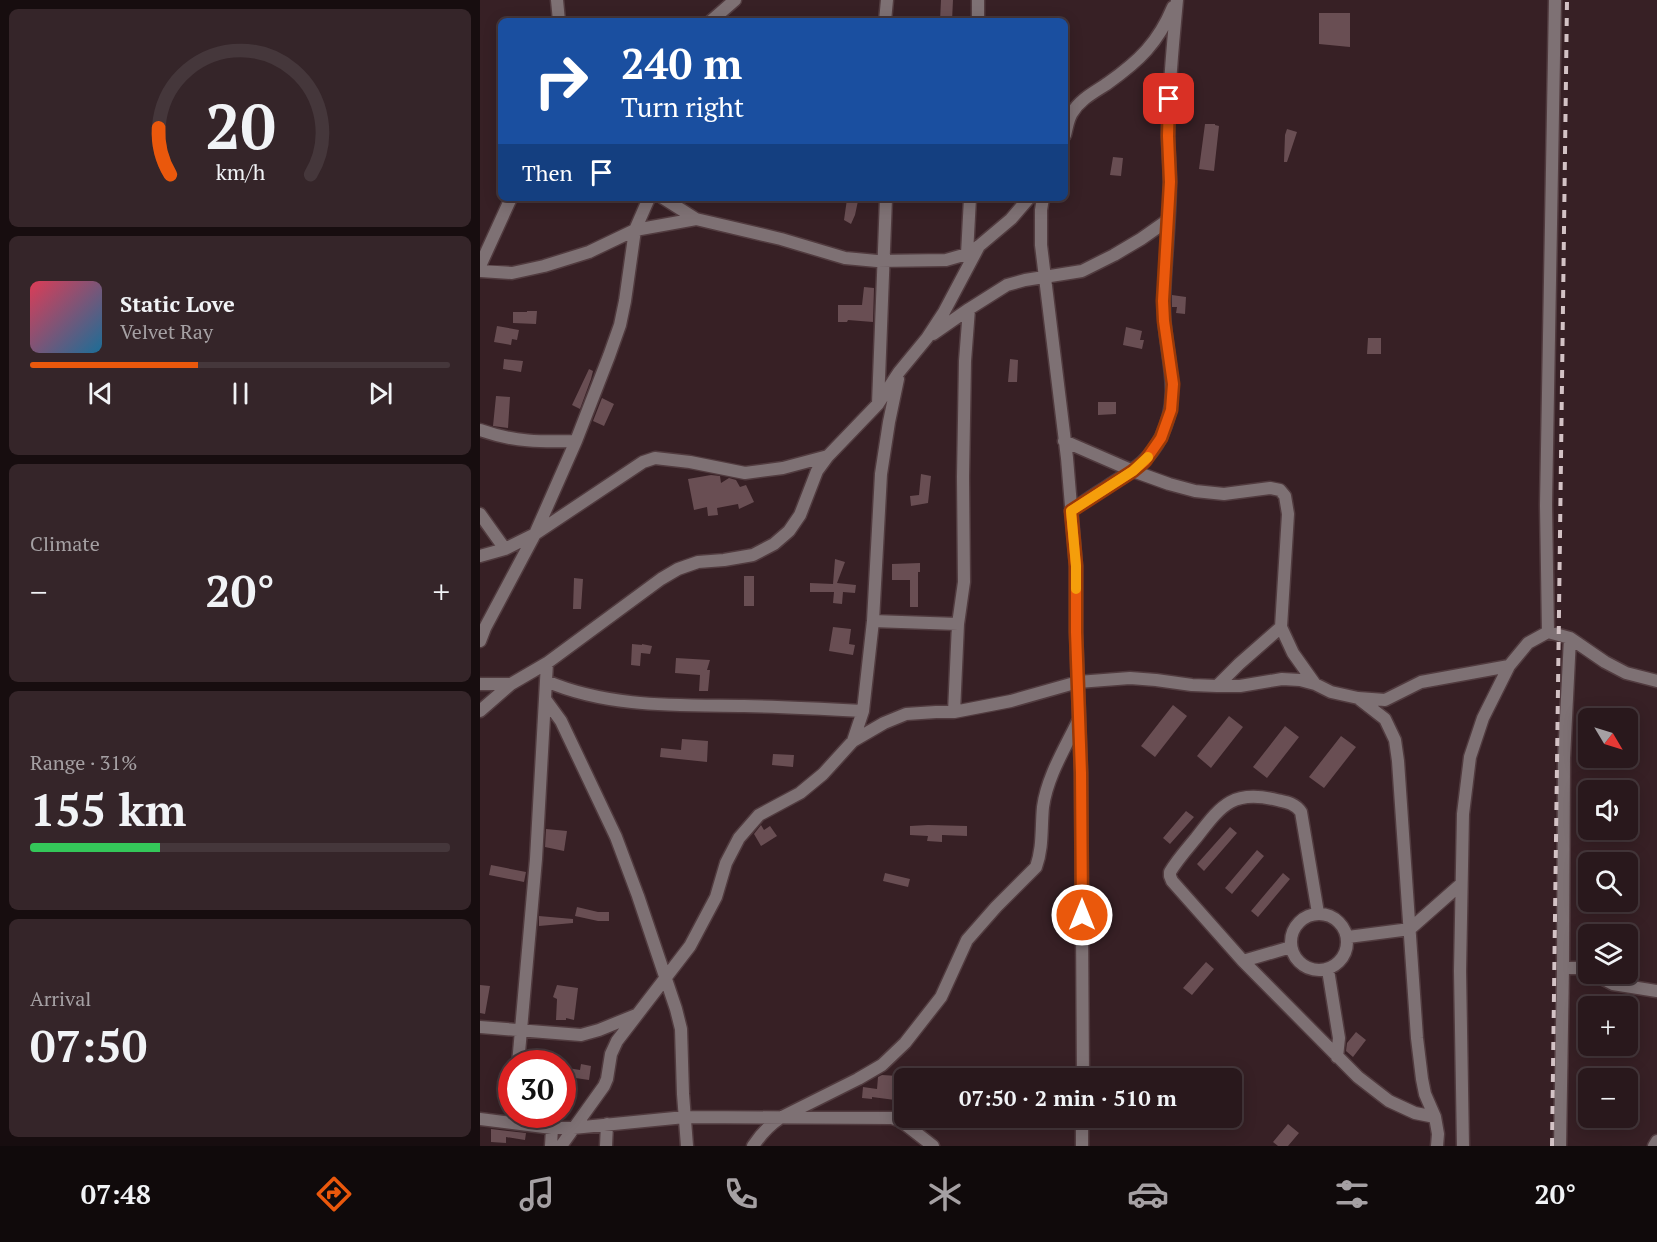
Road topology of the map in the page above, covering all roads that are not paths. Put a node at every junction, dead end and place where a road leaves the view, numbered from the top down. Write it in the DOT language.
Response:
graph roads {
  1 [pos="557,0"];
  2 [pos="735,0"];
  3 [pos="887,0"];
  4 [pos="978,0"];
  5 [pos="1177,0"];
  6 [pos="1556,0"];
  7 [pos="559,18"];
  8 [pos="719,18"];
  9 [pos="885,18"];
  10 [pos="978,18"];
  11 [pos="1068,126"];
  12 [pos="510,201"];
  13 [pos="648,201"];
  14 [pos="668,201"];
  15 [pos="886,201"];
  16 [pos="970,201"];
  17 [pos="1026,201"];
  18 [pos="1042,201"];
  19 [pos="696,219"];
  20 [pos="1167,220"];
  21 [pos="635,230"];
  22 [pos="979,246"];
  23 [pos="967,254"];
  24 [pos="883,261"];
  25 [pos="480,266"];
  26 [pos="480,272"];
  27 [pos="1045,277"];
  28 [pos="969,309"];
  29 [pos="927,338"];
  30 [pos="899,372"];
  31 [pos="878,404"];
  32 [pos="480,430"];
  33 [pos="576,441"];
  34 [pos="1064,441"];
  35 [pos="828,456"];
  36 [pos="1133,471"];
  37 [pos="1071,511"];
  38 [pos="480,514"];
  39 [pos="535,534"];
  40 [pos="504,549"];
  41 [pos="480,556"];
  42 [pos="873,621"];
  43 [pos="958,624"];
  44 [pos="1281,627"];
  45 [pos="1548,632"];
  46 [pos="1570,638"];
  47 [pos="480,641"];
  48 [pos="547,663"];
  49 [pos="1509,666"];
  50 [pos="546,681"];
  51 [pos="1657,681"];
  52 [pos="1078,682"];
  53 [pos="480,684"];
  54 [pos="511,684"];
  55 [pos="1315,684"];
  56 [pos="1217,686"];
  57 [pos="1358,698"];
  58 [pos="545,699"];
  59 [pos="480,711"];
  60 [pos="863,711"];
  61 [pos="954,712"];
  62 [pos="1080,718"];
  63 [pos="853,741"];
  64 [pos="1461,884"];
  65 [pos="1318,913"];
  66 [pos="1410,929"];
  67 [pos="1348,937"];
  68 [pos="1291,947"];
  69 [pos="1243,961"];
  70 [pos="1563,968"];
  71 [pos="1578,968"];
  72 [pos="1328,970"];
  73 [pos="665,979"];
  74 [pos="1613,984"];
  75 [pos="1657,991"];
  76 [pos="637,1015"];
  77 [pos="480,1027"];
  78 [pos="521,1030"];
  79 [pos="519,1050"];
  80 [pos="1337,1057"];
  81 [pos="1083,1068"];
  82 [pos="685,1117"];
  83 [pos="1435,1117"];
  84 [pos="780,1118"];
  85 [pos="480,1119"];
  86 [pos="498,1119"];
  87 [pos="576,1124"];
  88 [pos="607,1124"];
  89 [pos="552,1128"];
  90 [pos="573,1128"];
  91 [pos="576,1128"];
  92 [pos="1083,1128"];
  93 [pos="1657,1141"];
  94 [pos="551,1146"];
  95 [pos="561,1146"];
  96 [pos="606,1146"];
  97 [pos="687,1146"];
  98 [pos="753,1146"];
  99 [pos="933,1146"];
  100 [pos="1082,1146"];
  101 [pos="1437,1146"];
  102 [pos="1463,1146"];
  103 [pos="1560,1146"];
  104 [pos="1654,1146"];
  1 -- 7 [label="street"];
  2 -- 8 [label="street"];
  3 -- 9 [label="street"];
  4 -- 10 [label="street"];
  5 -- 11 [label="street"];
  5 -- 20 [label="street"];
  6 -- 45 [label="street"];
  12 -- 25 [label="street"];
  13 -- 21 [label="street"];
  14 -- 19 [label="street"];
  15 -- 24 [label="street"];
  16 -- 23 [label="street"];
  17 -- 22 [label="street"];
  18 -- 27 [label="street"];
  19 -- 21 [label="street"];
  19 -- 24 [label="street"];
  20 -- 27 [label="street"];
  20 -- 36 [label="street"];
  21 -- 26 [label="street"];
  21 -- 33 [label="street"];
  22 -- 23 [label="street"];
  22 -- 29 [label="street"];
  23 -- 24 [label="street"];
  24 -- 31 [label="street"];
  27 -- 28 [label="street"];
  27 -- 34 [label="street"];
  28 -- 29 [label="street"];
  28 -- 43 [label="street"];
  29 -- 30 [label="street"];
  30 -- 31 [label="street"];
  30 -- 42 [label="street"];
  31 -- 35 [label="street"];
  32 -- 33 [label="street"];
  33 -- 39 [label="street"];
  34 -- 36 [label="street"];
  34 -- 37 [label="street"];
  35 -- 39 [label="street"];
  35 -- 48 [label="street"];
  36 -- 37 [label="street"];
  36 -- 44 [label="street"];
  37 -- 52 [label="street"];
  38 -- 40 [label="street"];
  39 -- 40 [label="street"];
  39 -- 47 [label="street"];
  40 -- 41 [label="street"];
  42 -- 43 [label="street"];
  42 -- 60 [label="street"];
  43 -- 61 [label="street"];
  44 -- 55 [label="street"];
  44 -- 56 [label="street"];
  45 -- 46 [label="street"];
  45 -- 49 [label="street"];
  46 -- 51 [label="street"];
  46 -- 70 [label="street"];
  48 -- 50 [label="street"];
  48 -- 54 [label="street"];
  49 -- 57 [label="street"];
  49 -- 64 [label="street"];
  50 -- 58 [label="street"];
  50 -- 60 [label="street"];
  52 -- 56 [label="street"];
  52 -- 61 [label="street"];
  52 -- 62 [label="street"];
  53 -- 54 [label="street"];
  54 -- 59 [label="street"];
  55 -- 56 [label="street"];
  55 -- 57 [label="street"];
  57 -- 66 [label="street"];
  58 -- 73 [label="street"];
  58 -- 78 [label="street"];
  60 -- 63 [label="street"];
  61 -- 63 [label="street"];
  62 -- 81 [label="street"];
  62 -- 84 [label="street"];
  63 -- 73 [label="street"];
  64 -- 66 [label="street"];
  64 -- 102 [label="street"];
  65 -- 67 [label="street"];
  65 -- 68 [label="street"];
  65 -- 69 [label="street"];
  66 -- 67 [label="street"];
  66 -- 83 [label="street"];
  67 -- 72 [label="street"];
  68 -- 69 [label="street"];
  68 -- 72 [label="street"];
  69 -- 80 [label="street"];
  70 -- 71 [label="street"];
  70 -- 103 [label="street"];
  72 -- 80 [label="street"];
  73 -- 76 [label="street"];
  73 -- 82 [label="street"];
  74 -- 75 [label="street"];
  76 -- 78 [label="street"];
  76 -- 87 [label="street"];
  77 -- 78 [label="street"];
  78 -- 79 [label="street"];
  80 -- 83 [label="street"];
  82 -- 84 [label="street"];
  82 -- 88 [label="street"];
  82 -- 97 [label="street"];
  83 -- 101 [label="street"];
  84 -- 98 [label="street"];
  84 -- 99 [label="street"];
  85 -- 86 [label="street"];
  88 -- 91 [label="street"];
  88 -- 96 [label="street"];
  89 -- 94 [label="street"];
  90 -- 95 [label="street"];
  92 -- 100 [label="street"];
  93 -- 104 [label="street"];
}
